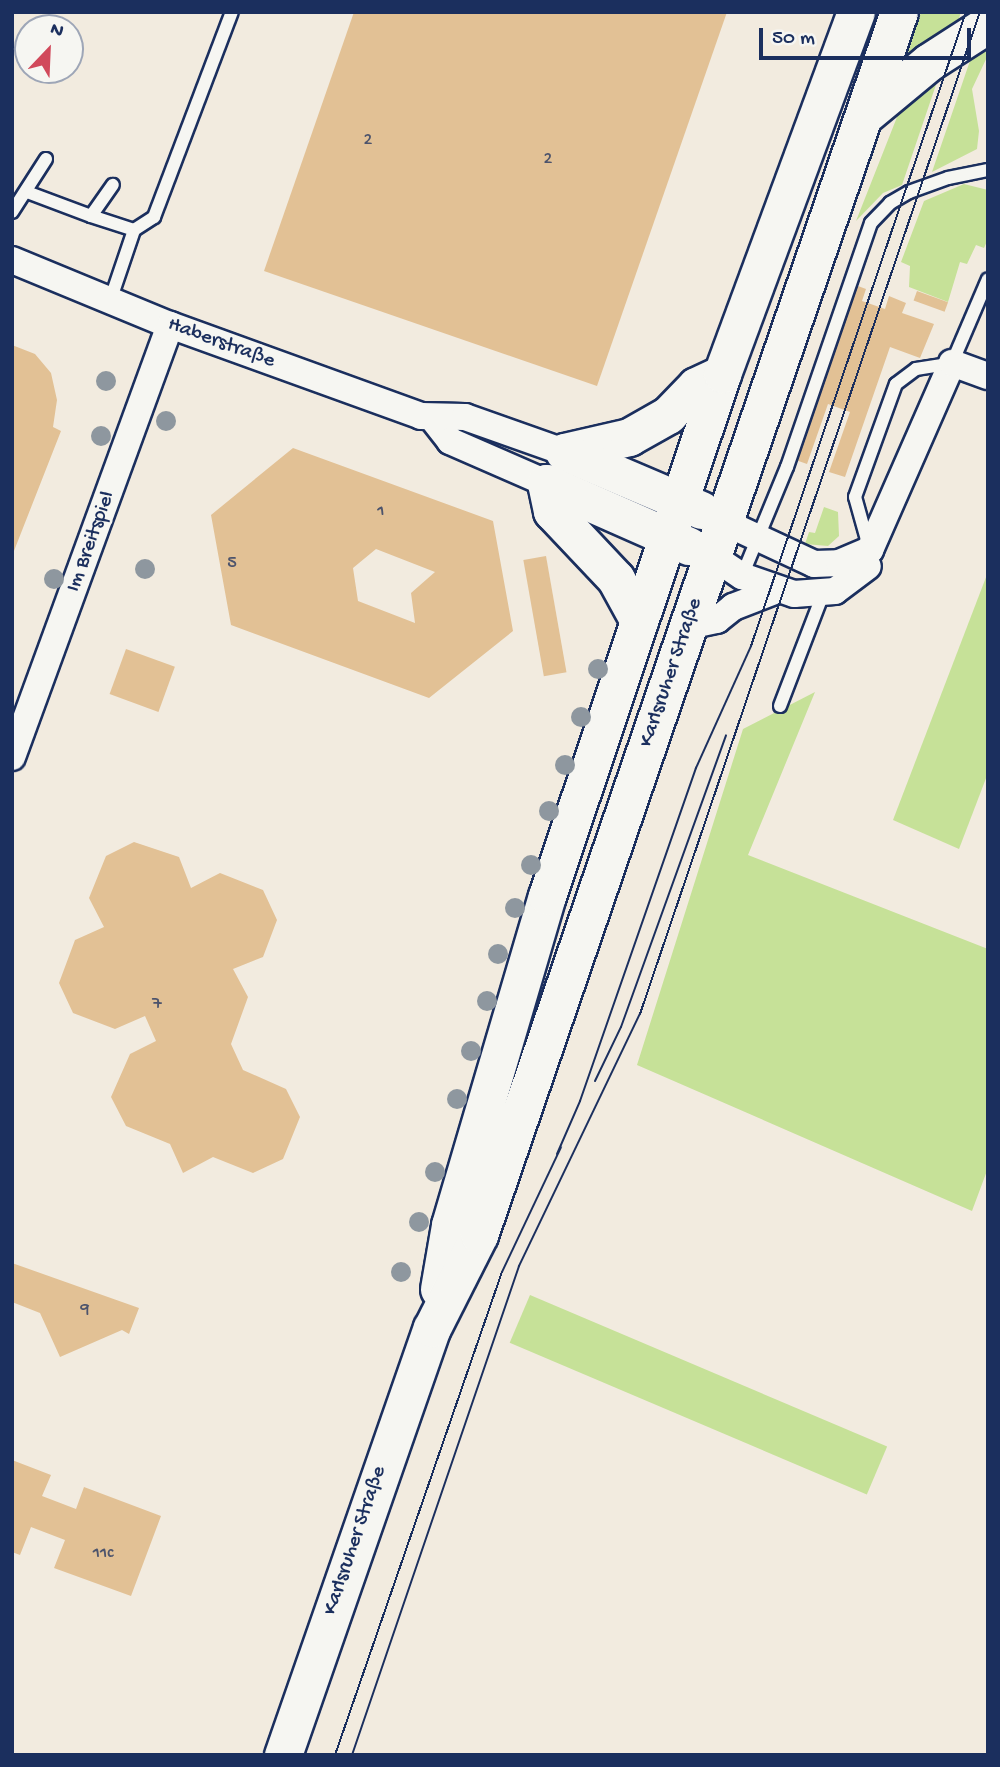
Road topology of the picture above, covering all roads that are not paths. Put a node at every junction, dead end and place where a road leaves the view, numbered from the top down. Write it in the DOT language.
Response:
graph roads {
  1 [pos="232,12"];
  2 [pos="856,12"];
  3 [pos="899,12"];
  4 [pos="988,24"];
  5 [pos="864,116"];
  6 [pos="46,159"];
  7 [pos="988,170"];
  8 [pos="113,185"];
  9 [pos="27,192"];
  10 [pos="12,212"];
  11 [pos="91,216"];
  12 [pos="134,230"];
  13 [pos="12,260"];
  14 [pos="988,279"];
  15 [pos="110,302"];
  16 [pos="170,325"];
  17 [pos="952,363"];
  18 [pos="722,374"];
  19 [pos="988,376"];
  20 [pos="433,419"];
  21 [pos="564,452"];
  22 [pos="546,483"];
  23 [pos="680,499"];
  24 [pos="668,536"];
  25 [pos="718,539"];
  26 [pos="759,541"];
  27 [pos="869,558"];
  28 [pos="742,576"];
  29 [pos="777,590"];
  30 [pos="818,595"];
  31 [pos="639,621"];
  32 [pos="688,626"];
  33 [pos="780,706"];
  34 [pos="12,757"];
  35 [pos="432,1328"];
  36 [pos="284,1755"];
  1 -- 12 [label="lane"];
  2 -- 18 [label="main road, Karlsruher Straße"];
  3 -- 5 [label="main road, Karlsruher Straße"];
  4 -- 5 [label="main road"];
  5 -- 25 [label="main road, Karlsruher Straße"];
  6 -- 9 [label="lane"];
  7 -- 26 [label="lane"];
  8 -- 11 [label="lane"];
  9 -- 10 [label="lane"];
  9 -- 11 [label="lane"];
  11 -- 12 [label="lane"];
  12 -- 15 [label="lane"];
  13 -- 15 [label="street, Haberstraße"];
  14 -- 17 [label="lane"];
  15 -- 16 [label="street, Haberstraße"];
  16 -- 20 [label="street, Haberstraße"];
  16 -- 34 [label="street, Im Breitspiel"];
  17 -- 19 [label="street"];
  17 -- 27 [label="street"];
  17 -- 27 [label="lane"];
  18 -- 21 [label="main road"];
  18 -- 23 [label="main road, Karlsruher Straße"];
  20 -- 21 [label="street, Haberstraße"];
  20 -- 22 [label="street, Haberstraße"];
  21 -- 23 [label="main road"];
  22 -- 24 [label="main road"];
  22 -- 31 [label="main road"];
  23 -- 24 [label="main road, Karlsruher Straße"];
  23 -- 25 [label="main road"];
  24 -- 25 [label="main road"];
  24 -- 31 [label="main road, Karlsruher Straße"];
  25 -- 26 [label="street"];
  25 -- 28 [label="street"];
  25 -- 32 [label="main road, Karlsruher Straße"];
  26 -- 27 [label="street"];
  26 -- 28 [label="lane"];
  27 -- 30 [label="street"];
  28 -- 29 [label="street"];
  29 -- 30 [label="street"];
  29 -- 32 [label="street"];
  30 -- 33 [label="lane"];
  31 -- 35 [label="main road, Karlsruher Straße"];
  32 -- 35 [label="main road, Karlsruher Straße"];
  35 -- 36 [label="main road, Karlsruher Straße"];
}
